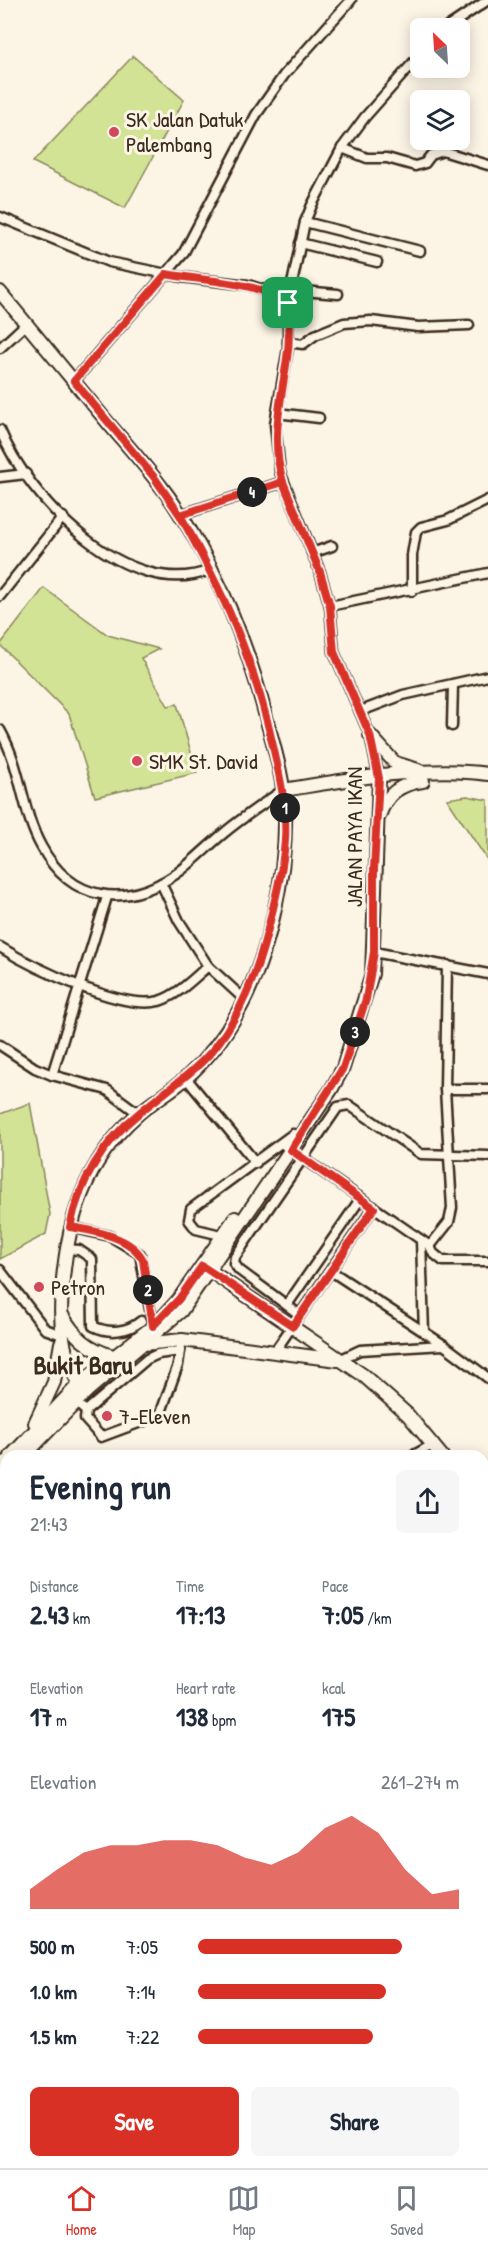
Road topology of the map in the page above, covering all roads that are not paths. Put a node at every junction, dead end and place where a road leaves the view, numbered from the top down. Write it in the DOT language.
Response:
graph roads {
  1 [pos="351,0"];
  2 [pos="488,0"];
  3 [pos="461,18"];
  4 [pos="410,67"];
  5 [pos="342,148"];
  6 [pos="488,165"];
  7 [pos="0,217"];
  8 [pos="305,222"];
  9 [pos="300,243"];
  10 [pos="420,251"];
  11 [pos="377,262"];
  12 [pos="166,274"];
  13 [pos="291,290"];
  14 [pos="0,292"];
  15 [pos="339,294"];
  16 [pos="288,303"];
  17 [pos="26,324"];
  18 [pos="469,325"];
  19 [pos="288,342"];
  20 [pos="0,348"];
  21 [pos="74,381"];
  22 [pos="277,413"];
  23 [pos="319,418"];
  24 [pos="0,430"];
  25 [pos="26,474"];
  26 [pos="0,477"];
  27 [pos="283,482"];
  28 [pos="488,500"];
  29 [pos="180,515"];
  30 [pos="63,518"];
  31 [pos="332,546"];
  32 [pos="312,553"];
  33 [pos="210,570"];
  34 [pos="488,573"];
  35 [pos="1,591"];
  36 [pos="412,591"];
  37 [pos="330,606"];
  38 [pos="488,676"];
  39 [pos="453,684"];
  40 [pos="361,711"];
  41 [pos="452,726"];
  42 [pos="0,730"];
  43 [pos="370,735"];
  44 [pos="431,773"];
  45 [pos="482,774"];
  46 [pos="379,778"];
  47 [pos="283,790"];
  48 [pos="376,825"];
  49 [pos="161,883"];
  50 [pos="107,897"];
  51 [pos="0,946"];
  52 [pos="374,952"];
  53 [pos="447,965"];
  54 [pos="208,966"];
  55 [pos="488,974"];
  56 [pos="80,985"];
  57 [pos="244,999"];
  58 [pos="357,1028"];
  59 [pos="0,1045"];
  60 [pos="52,1075"];
  61 [pos="186,1078"];
  62 [pos="445,1089"];
  63 [pos="488,1089"];
  64 [pos="138,1113"];
  65 [pos="293,1134"];
  66 [pos="288,1148"];
  67 [pos="447,1156"];
  68 [pos="488,1156"];
  69 [pos="303,1158"];
  70 [pos="256,1163"];
  71 [pos="361,1198"];
  72 [pos="374,1208"];
  73 [pos="70,1227"];
  74 [pos="227,1238"];
  75 [pos="421,1240"];
  76 [pos="430,1246"];
  77 [pos="66,1250"];
  78 [pos="488,1261"];
  79 [pos="206,1269"];
  80 [pos="0,1270"];
  81 [pos="331,1271"];
  82 [pos="287,1305"];
  83 [pos="62,1314"];
  84 [pos="297,1320"];
  85 [pos="147,1323"];
  86 [pos="423,1332"];
  87 [pos="62,1335"];
  88 [pos="142,1345"];
  89 [pos="444,1345"];
  90 [pos="181,1346"];
  91 [pos="275,1351"];
  92 [pos="113,1356"];
  93 [pos="339,1360"];
  94 [pos="488,1378"];
  95 [pos="82,1388"];
  96 [pos="76,1402"];
  97 [pos="86,1412"];
  98 [pos="434,1444"];
  99 [pos="22,1450"];
  100 [pos="23,1450"];
  101 [pos="23,1450"];
  102 [pos="423,1450"];
  103 [pos="438,1450"];
  1 -- 12 [label="street"];
  2 -- 3 [label="street"];
  4 -- 5 [label="street, JALAN PAYA IKAN"];
  5 -- 6 [label="street"];
  5 -- 8 [label="street, JALAN PAYA IKAN"];
  7 -- 12 [label="street"];
  8 -- 9 [label="street, JALAN PAYA IKAN"];
  8 -- 10 [label="street"];
  9 -- 11 [label="street"];
  9 -- 13 [label="street, JALAN PAYA IKAN"];
  12 -- 16 [label="street"];
  12 -- 21 [label="street"];
  13 -- 15 [label="street"];
  13 -- 16 [label="street, JALAN PAYA IKAN"];
  14 -- 17 [label="main road"];
  16 -- 19 [label="street, JALAN PAYA IKAN"];
  17 -- 20 [label="street"];
  17 -- 21 [label="main road"];
  18 -- 19 [label="street"];
  19 -- 22 [label="street, JALAN PAYA IKAN"];
  21 -- 29 [label="main road"];
  22 -- 23 [label="street"];
  22 -- 27 [label="street, JALAN PAYA IKAN"];
  24 -- 25 [label="street"];
  25 -- 26 [label="street"];
  25 -- 30 [label="street"];
  27 -- 29 [label="street"];
  27 -- 32 [label="street, JALAN PAYA IKAN"];
  28 -- 36 [label="street"];
  29 -- 33 [label="main road"];
  30 -- 33 [label="street"];
  30 -- 35 [label="street"];
  31 -- 32 [label="street"];
  32 -- 37 [label="street, JALAN PAYA IKAN"];
  33 -- 47 [label="main road"];
  34 -- 36 [label="street"];
  36 -- 37 [label="street"];
  37 -- 40 [label="street, JALAN PAYA IKAN"];
  38 -- 39 [label="street"];
  39 -- 40 [label="street"];
  39 -- 41 [label="street"];
  40 -- 43 [label="street, JALAN PAYA IKAN"];
  42 -- 50 [label="street"];
  43 -- 44 [label="main road"];
  43 -- 46 [label="street, JALAN PAYA IKAN"];
  44 -- 45 [label="main road"];
  44 -- 46 [label="main road"];
  45 -- 48 [label="main road"];
  46 -- 47 [label="main road"];
  46 -- 48 [label="main road, JALAN PAYA IKAN"];
  47 -- 49 [label="street"];
  47 -- 57 [label="main road"];
  48 -- 52 [label="main road, JALAN PAYA IKAN"];
  49 -- 50 [label="street"];
  49 -- 54 [label="street"];
  50 -- 56 [label="street"];
  51 -- 56 [label="street"];
  52 -- 53 [label="street"];
  52 -- 58 [label="main road, JALAN PAYA IKAN"];
  53 -- 55 [label="street"];
  53 -- 62 [label="street"];
  54 -- 56 [label="street"];
  54 -- 57 [label="street"];
  56 -- 60 [label="street"];
  57 -- 61 [label="main road"];
  58 -- 65 [label="main road, JALAN PAYA IKAN"];
  58 -- 66 [label="main road, JALAN PAYA IKAN"];
  59 -- 60 [label="street"];
  60 -- 64 [label="street"];
  61 -- 64 [label="main road"];
  61 -- 70 [label="street"];
  62 -- 63 [label="street"];
  62 -- 67 [label="street"];
  64 -- 73 [label="main road"];
  65 -- 66 [label="main road, JALAN PAYA IKAN"];
  65 -- 70 [label="street"];
  66 -- 69 [label="street"];
  66 -- 74 [label="main road"];
  67 -- 68 [label="street"];
  67 -- 69 [label="street"];
  67 -- 76 [label="street"];
  69 -- 71 [label="street"];
  69 -- 82 [label="street"];
  70 -- 74 [label="street"];
  71 -- 72 [label="street"];
  71 -- 82 [label="street"];
  72 -- 75 [label="street"];
  72 -- 81 [label="street"];
  73 -- 77 [label="main road"];
  73 -- 85 [label="street"];
  74 -- 79 [label="main road"];
  75 -- 76 [label="street"];
  75 -- 86 [label="street"];
  76 -- 78 [label="street"];
  77 -- 83 [label="main road"];
  77 -- 85 [label="street"];
  79 -- 84 [label="main road"];
  79 -- 85 [label="main road"];
  79 -- 88 [label="main road"];
  80 -- 87 [label="street"];
  81 -- 84 [label="street"];
  81 -- 86 [label="street"];
  82 -- 84 [label="street"];
  83 -- 87 [label="main road"];
  83 -- 92 [label="main road"];
  84 -- 91 [label="street"];
  84 -- 93 [label="main road"];
  85 -- 92 [label="main road"];
  86 -- 89 [label="street"];
  87 -- 95 [label="main road"];
  87 -- 99 [label="main road"];
  88 -- 90 [label="main road"];
  88 -- 95 [label="main road"];
  89 -- 93 [label="street"];
  89 -- 94 [label="street"];
  90 -- 91 [label="main road"];
  90 -- 97 [label="street"];
  90 -- 97 [label="street"];
  91 -- 93 [label="main road"];
  92 -- 95 [label="main road"];
  93 -- 98 [label="main road"];
  95 -- 96 [label="main road"];
  95 -- 100 [label="main road"];
  96 -- 97 [label="street"];
  96 -- 101 [label="main road"];
  98 -- 102 [label="street"];
  98 -- 103 [label="main road"];
}
